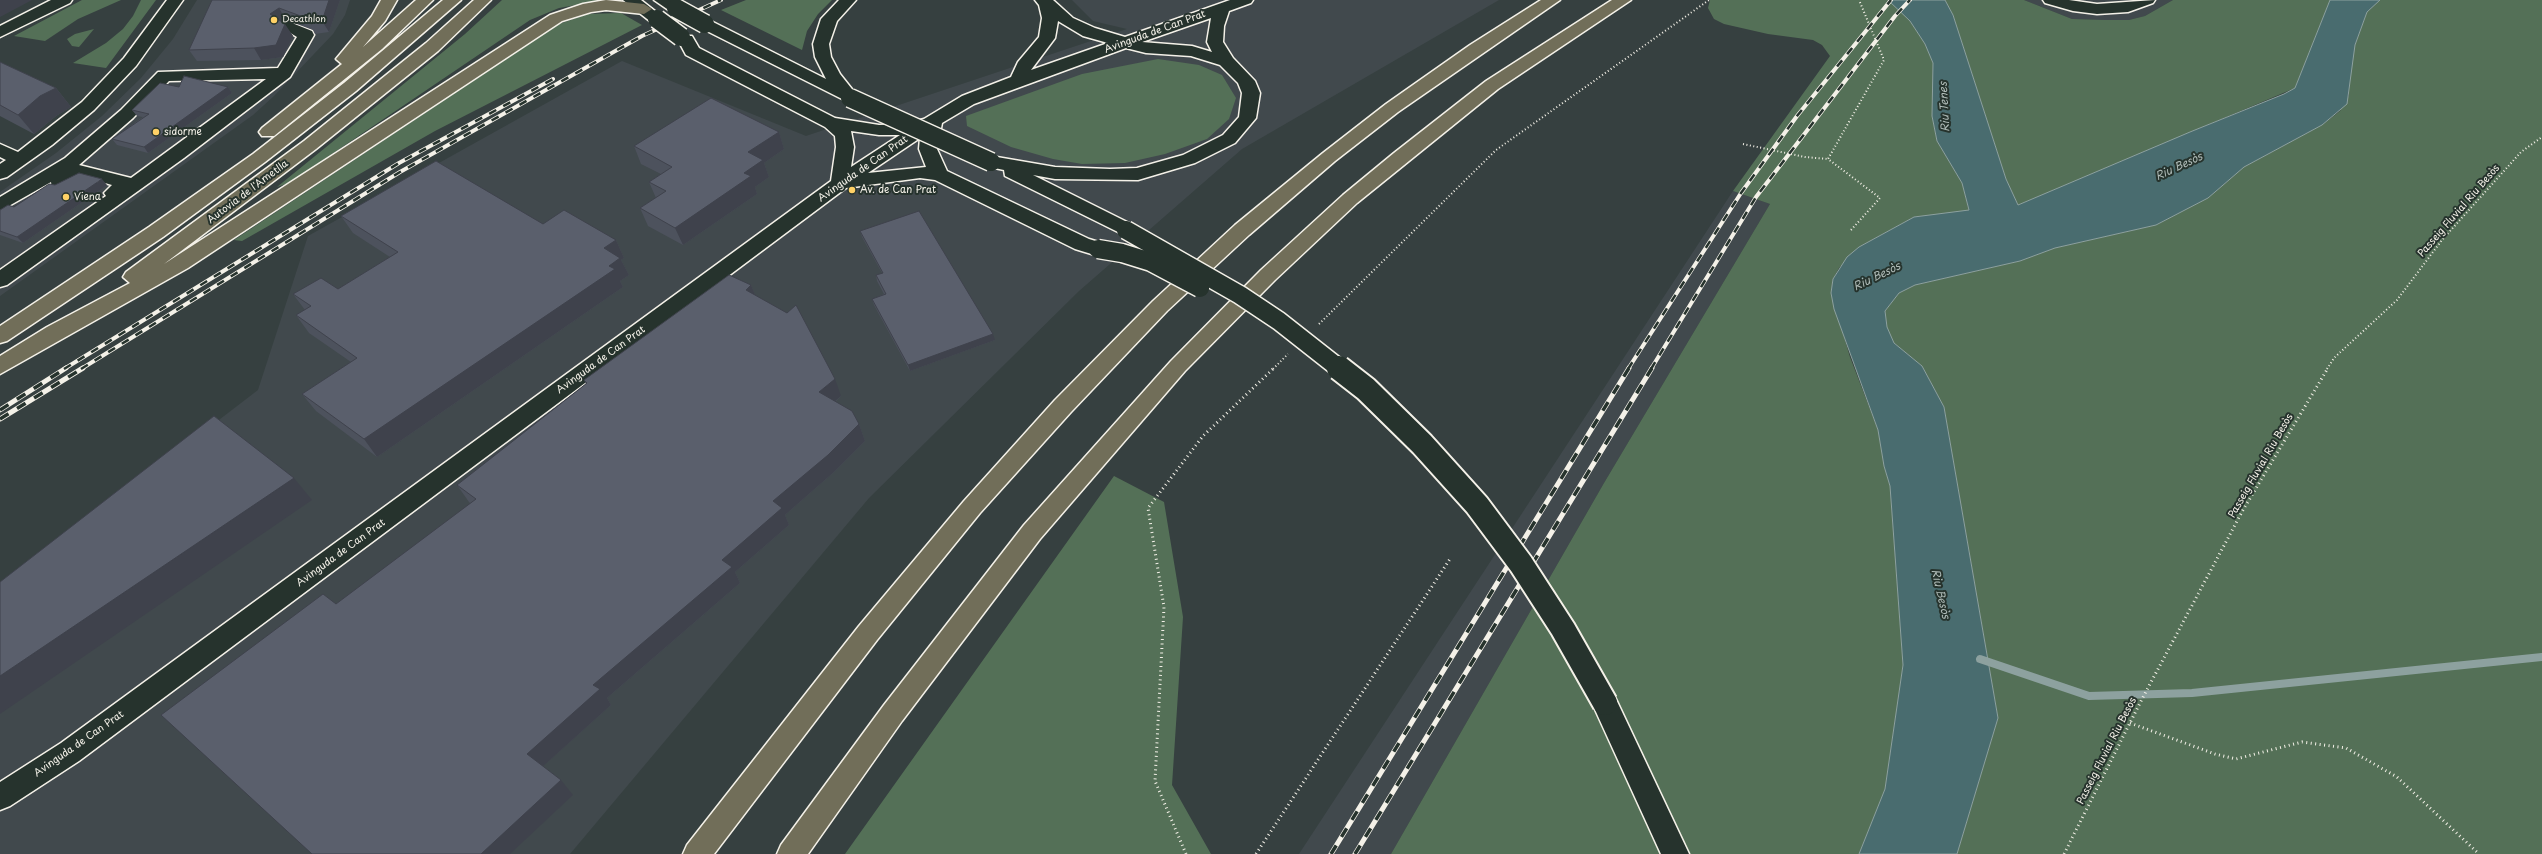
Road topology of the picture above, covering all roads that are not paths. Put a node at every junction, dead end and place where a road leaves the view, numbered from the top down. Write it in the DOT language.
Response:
graph roads {
  1 [pos="64,0"];
  2 [pos="175,0"];
  3 [pos="389,0"];
  4 [pos="425,0"];
  5 [pos="453,0"];
  6 [pos="483,0"];
  7 [pos="848,0"];
  8 [pos="1245,0"];
  9 [pos="1552,0"];
  10 [pos="1623,0"];
  11 [pos="2051,0"];
  12 [pos="2147,0"];
  13 [pos="667,2"];
  14 [pos="1045,2"];
  15 [pos="1222,8"];
  16 [pos="644,9"];
  17 [pos="287,26"];
  18 [pos="0,32"];
  19 [pos="683,38"];
  20 [pos="1127,43"];
  21 [pos="1226,61"];
  22 [pos="795,71"];
  23 [pos="284,73"];
  24 [pos="1018,80"];
  25 [pos="850,98"];
  26 [pos="292,114"];
  27 [pos="934,120"];
  28 [pos="831,123"];
  29 [pos="0,150"];
  30 [pos="19,160"];
  31 [pos="991,162"];
  32 [pos="0,173"];
  33 [pos="939,175"];
  34 [pos="840,183"];
  35 [pos="0,206"];
  36 [pos="51,244"];
  37 [pos="4,272"];
  38 [pos="1279,321"];
  39 [pos="0,323"];
  40 [pos="0,336"];
  41 [pos="43,340"];
  42 [pos="0,366"];
  43 [pos="0,797"];
  44 [pos="696,854"];
  45 [pos="791,854"];
  46 [pos="1675,854"];
  1 -- 18 [label="street"];
  2 -- 30 [label="street"];
  3 -- 26 [label="highway"];
  4 -- 26 [label="highway"];
  5 -- 40 [label="highway, Autovia de l'Ametlla"];
  6 -- 41 [label="highway, Autovia de l'Ametlla"];
  7 -- 25 [label="street"];
  8 -- 15 [label="street, Avinguda de Can Prat"];
  9 -- 44 [label="highway"];
  10 -- 45 [label="highway"];
  11 -- 12 [label="street"];
  13 -- 22 [label="street, bridge"];
  14 -- 20 [label="street"];
  14 -- 24 [label="street"];
  15 -- 20 [label="street, Avinguda de Can Prat"];
  15 -- 21 [label="street"];
  16 -- 19 [label="street, bridge"];
  16 -- 41 [label="highway"];
  17 -- 23 [label="street"];
  19 -- 22 [label="street"];
  19 -- 28 [label="street"];
  20 -- 21 [label="street"];
  20 -- 24 [label="street, Avinguda de Can Prat"];
  21 -- 31 [label="street"];
  22 -- 25 [label="street"];
  23 -- 35 [label="street"];
  23 -- 36 [label="street"];
  24 -- 27 [label="street, Avinguda de Can Prat"];
  25 -- 31 [label="street, bridge"];
  26 -- 39 [label="highway"];
  27 -- 28 [label="street"];
  27 -- 33 [label="street"];
  27 -- 34 [label="street, Avinguda de Can Prat"];
  28 -- 34 [label="street"];
  29 -- 30 [label="street"];
  30 -- 32 [label="street"];
  31 -- 38 [label="street, bridge"];
  33 -- 34 [label="street"];
  33 -- 38 [label="street, bridge"];
  34 -- 43 [label="street, Avinguda de Can Prat"];
  35 -- 36 [label="street"];
  36 -- 37 [label="street"];
  38 -- 46 [label="street, bridge"];
  41 -- 42 [label="highway, Autovia de l'Ametlla"];
}
